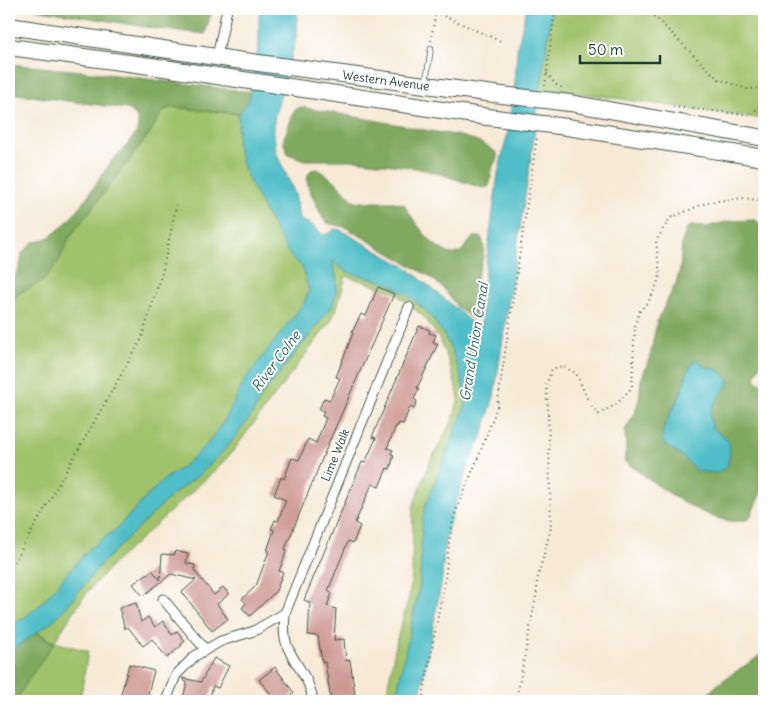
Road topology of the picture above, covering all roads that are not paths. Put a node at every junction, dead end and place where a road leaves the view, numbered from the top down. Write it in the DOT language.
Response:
graph roads {
  1 [pos="227,9"];
  2 [pos="9,26"];
  3 [pos="9,47"];
  4 [pos="430,48"];
  5 [pos="9,53"];
  6 [pos="217,57"];
  7 [pos="151,66"];
  8 [pos="425,84"];
  9 [pos="764,138"];
  10 [pos="764,158"];
  11 [pos="409,307"];
  12 [pos="162,599"];
  13 [pos="285,613"];
  14 [pos="205,649"];
  15 [pos="166,701"];
  16 [pos="313,701"];
  1 -- 6 [label="street"];
  2 -- 6 [label="highway, Western Avenue"];
  3 -- 7 [label="highway"];
  4 -- 8 [label="lane"];
  5 -- 7 [label="highway"];
  6 -- 8 [label="highway, Western Avenue"];
  7 -- 10 [label="highway, Western Avenue, bridge"];
  8 -- 9 [label="highway, Western Avenue, bridge"];
  11 -- 13 [label="street, Lime Walk"];
  12 -- 14 [label="street"];
  13 -- 14 [label="street"];
  13 -- 16 [label="street"];
  14 -- 15 [label="street"];
}
